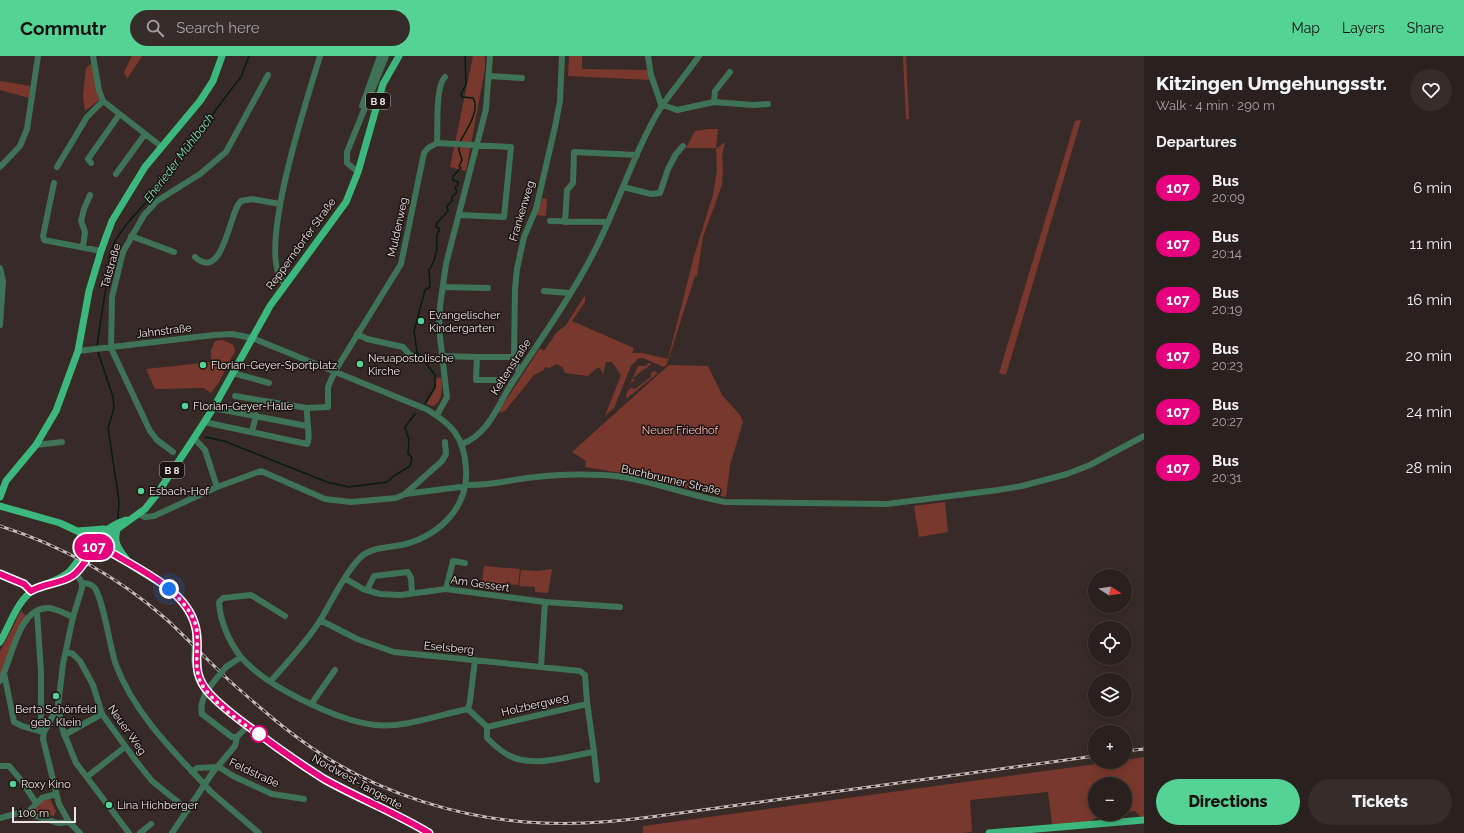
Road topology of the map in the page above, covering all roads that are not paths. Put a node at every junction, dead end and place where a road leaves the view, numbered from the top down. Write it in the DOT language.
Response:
graph roads {
  1 [pos="38,56"];
  2 [pos="222,56"];
  3 [pos="320,56"];
  4 [pos="380,56"];
  5 [pos="386,56"];
  6 [pos="399,56"];
  7 [pos="490,56"];
  8 [pos="562,56"];
  9 [pos="648,56"];
  10 [pos="699,56"];
  11 [pos="95,57"];
  12 [pos="730,72"];
  13 [pos="268,75"];
  14 [pos="489,76"];
  15 [pos="445,77"];
  16 [pos="522,78"];
  17 [pos="103,101"];
  18 [pos="714,102"];
  19 [pos="768,104"];
  20 [pos="662,106"];
  21 [pos="363,111"];
  22 [pos="119,115"];
  23 [pos="145,134"];
  24 [pos="437,143"];
  25 [pos="477,146"];
  26 [pos="683,146"];
  27 [pos="162,147"];
  28 [pos="637,155"];
  29 [pos="91,163"];
  30 [pos="0,167"];
  31 [pos="57,167"];
  32 [pos="358,172"];
  33 [pos="116,174"];
  34 [pos="54,183"];
  35 [pos="623,186"];
  36 [pos="90,195"];
  37 [pos="280,204"];
  38 [pos="459,214"];
  39 [pos="550,221"];
  40 [pos="565,222"];
  41 [pos="608,222"];
  42 [pos="131,236"];
  43 [pos="83,247"];
  44 [pos="101,251"];
  45 [pos="174,252"];
  46 [pos="195,257"];
  47 [pos="0,268"];
  48 [pos="285,284"];
  49 [pos="443,287"];
  50 [pos="488,288"];
  51 [pos="544,291"];
  52 [pos="570,293"];
  53 [pos="0,326"];
  54 [pos="356,334"];
  55 [pos="252,338"];
  56 [pos="111,348"];
  57 [pos="78,350"];
  58 [pos="442,356"];
  59 [pos="477,357"];
  60 [pos="514,357"];
  61 [pos="416,358"];
  62 [pos="335,371"];
  63 [pos="519,372"];
  64 [pos="233,373"];
  65 [pos="497,380"];
  66 [pos="269,383"];
  67 [pos="235,396"];
  68 [pos="214,407"];
  69 [pos="307,408"];
  70 [pos="256,415"];
  71 [pos="437,415"];
  72 [pos="204,422"];
  73 [pos="307,426"];
  74 [pos="252,432"];
  75 [pos="1144,436"];
  76 [pos="194,438"];
  77 [pos="62,442"];
  78 [pos="445,442"];
  79 [pos="462,444"];
  80 [pos="36,445"];
  81 [pos="173,452"];
  82 [pos="466,485"];
  83 [pos="217,487"];
  84 [pos="460,487"];
  85 [pos="405,494"];
  86 [pos="0,497"];
  87 [pos="0,506"];
  88 [pos="139,514"];
  89 [pos="130,519"];
  90 [pos="109,527"];
  91 [pos="117,530"];
  92 [pos="77,531"];
  93 [pos="95,542"];
  94 [pos="129,563"];
  95 [pos="465,563"];
  96 [pos="76,573"];
  97 [pos="0,574"];
  98 [pos="346,579"];
  99 [pos="54,582"];
  100 [pos="82,582"];
  101 [pos="446,588"];
  102 [pos="367,590"];
  103 [pos="31,591"];
  104 [pos="412,593"];
  105 [pos="545,602"];
  106 [pos="620,606"];
  107 [pos="37,612"];
  108 [pos="285,616"];
  109 [pos="73,617"];
  110 [pos="320,620"];
  111 [pos="0,642"];
  112 [pos="66,652"];
  113 [pos="241,657"];
  114 [pos="475,660"];
  115 [pos="541,667"];
  116 [pos="335,670"];
  117 [pos="4,673"];
  118 [pos="0,681"];
  119 [pos="271,681"];
  120 [pos="312,703"];
  121 [pos="587,704"];
  122 [pos="58,706"];
  123 [pos="468,709"];
  124 [pos="102,714"];
  125 [pos="248,726"];
  126 [pos="487,727"];
  127 [pos="43,732"];
  128 [pos="64,735"];
  129 [pos="237,737"];
  130 [pos="126,747"];
  131 [pos="594,752"];
  132 [pos="0,766"];
  133 [pos="219,767"];
  134 [pos="192,772"];
  135 [pos="88,776"];
  136 [pos="597,780"];
  137 [pos="56,794"];
  138 [pos="304,799"];
  139 [pos="36,803"];
  140 [pos="188,810"];
  141 [pos="27,813"];
  142 [pos="0,818"];
  143 [pos="1144,820"];
  144 [pos="69,822"];
  145 [pos="151,824"];
  146 [pos="80,833"];
  147 [pos="129,833"];
  148 [pos="140,833"];
  149 [pos="172,833"];
  150 [pos="259,833"];
  151 [pos="429,833"];
  152 [pos="989,833"];
  1 -- 30 [label="street"];
  2 -- 27 [label="main road"];
  3 -- 37 [label="street"];
  4 -- 21 [label="street"];
  5 -- 21 [label="street"];
  6 -- 32 [label="main road, Repperndorfer Straße / B 8"];
  7 -- 14 [label="street"];
  8 -- 60 [label="street, Frankenweg"];
  9 -- 20 [label="street"];
  10 -- 20 [label="street, Keltenstraße"];
  11 -- 17 [label="street"];
  12 -- 18 [label="street"];
  13 -- 42 [label="street, Talstraße"];
  14 -- 16 [label="street"];
  14 -- 25 [label="street"];
  15 -- 24 [label="street"];
  17 -- 22 [label="street"];
  17 -- 31 [label="street"];
  18 -- 19 [label="street"];
  18 -- 20 [label="street"];
  20 -- 28 [label="street, Keltenstraße"];
  21 -- 32 [label="street"];
  22 -- 23 [label="street"];
  22 -- 29 [label="street"];
  23 -- 27 [label="street"];
  23 -- 33 [label="street"];
  24 -- 25 [label="street"];
  24 -- 54 [label="street, Muldenweg"];
  25 -- 38 [label="street"];
  25 -- 38 [label="street"];
  26 -- 35 [label="street"];
  27 -- 44 [label="main road"];
  28 -- 35 [label="street, Keltenstraße"];
  28 -- 40 [label="street"];
  32 -- 48 [label="main road, Repperndorfer Straße / B 8"];
  34 -- 43 [label="street"];
  35 -- 41 [label="street, Keltenstraße"];
  36 -- 43 [label="street"];
  37 -- 46 [label="street"];
  37 -- 48 [label="street"];
  38 -- 49 [label="street"];
  39 -- 40 [label="street"];
  40 -- 41 [label="street"];
  41 -- 52 [label="street, Keltenstraße"];
  42 -- 45 [label="street"];
  42 -- 56 [label="street, Talstraße"];
  43 -- 44 [label="street"];
  44 -- 57 [label="main road"];
  47 -- 53 [label="street"];
  48 -- 55 [label="main road, Repperndorfer Straße / B 8"];
  49 -- 50 [label="street"];
  49 -- 58 [label="street"];
  51 -- 52 [label="street"];
  52 -- 63 [label="street, Keltenstraße"];
  54 -- 61 [label="street"];
  54 -- 62 [label="street, Muldenweg"];
  55 -- 56 [label="street, Jahnstraße"];
  55 -- 62 [label="street, Jahnstraße"];
  55 -- 64 [label="main road, Repperndorfer Straße / B 8"];
  56 -- 57 [label="street, Jahnstraße"];
  56 -- 81 [label="street, Talstraße"];
  57 -- 80 [label="main road"];
  58 -- 59 [label="street"];
  58 -- 71 [label="street"];
  59 -- 60 [label="street"];
  59 -- 65 [label="street"];
  60 -- 63 [label="street, Frankenweg"];
  62 -- 69 [label="street, Muldenweg"];
  62 -- 71 [label="street, Jahnstraße"];
  63 -- 79 [label="street, Keltenstraße"];
  64 -- 66 [label="street"];
  64 -- 68 [label="main road, Repperndorfer Straße / B 8"];
  67 -- 69 [label="street"];
  68 -- 70 [label="street"];
  68 -- 72 [label="main road, Repperndorfer Straße / B 8"];
  69 -- 73 [label="street"];
  70 -- 73 [label="street"];
  70 -- 74 [label="street"];
  71 -- 79 [label="street, Jahnstraße"];
  72 -- 74 [label="street"];
  72 -- 76 [label="main road, Repperndorfer Straße / B 8"];
  73 -- 74 [label="street"];
  75 -- 82 [label="street, Buchbrunner Straße"];
  76 -- 83 [label="street"];
  76 -- 88 [label="main road, Repperndorfer Straße / B 8"];
  77 -- 80 [label="street"];
  78 -- 85 [label="street"];
  79 -- 82 [label="street"];
  80 -- 86 [label="main road"];
  82 -- 98 [label="street"];
  83 -- 85 [label="street"];
  83 -- 88 [label="street"];
  84 -- 85 [label="street"];
  87 -- 92 [label="main road, Nordwest-Tangente"];
  88 -- 89 [label="main road, Repperndorfer Straße / B 8"];
  89 -- 90 [label="main road, Repperndorfer Straße / B 8"];
  89 -- 91 [label="main road, Repperndorfer Straße / B 8"];
  90 -- 92 [label="main road"];
  90 -- 93 [label="main road, Repperndorfer Straße / B 8"];
  91 -- 93 [label="main road, Repperndorfer Straße / B 8"];
  91 -- 94 [label="main road"];
  92 -- 93 [label="main road, Nordwest-Tangente"];
  93 -- 94 [label="main road, Nordwest-Tangente"];
  93 -- 96 [label="main road, B 8"];
  93 -- 99 [label="main road, B 8"];
  94 -- 125 [label="main road, Nordwest-Tangente"];
  95 -- 101 [label="street"];
  96 -- 99 [label="main road, B 8"];
  96 -- 100 [label="street"];
  97 -- 103 [label="street"];
  98 -- 102 [label="street, Am Gessert"];
  98 -- 110 [label="street"];
  99 -- 103 [label="main road, B 8"];
  100 -- 109 [label="street"];
  100 -- 134 [label="street"];
  101 -- 104 [label="street, Am Gessert"];
  101 -- 105 [label="street, Am Gessert"];
  102 -- 104 [label="street, Am Gessert"];
  102 -- 104 [label="street"];
  103 -- 111 [label="main road, B 8"];
  105 -- 106 [label="street, Am Gessert"];
  105 -- 115 [label="street"];
  107 -- 109 [label="street"];
  107 -- 117 [label="street"];
  107 -- 127 [label="street"];
  108 -- 113 [label="street"];
  109 -- 112 [label="street"];
  110 -- 114 [label="street, Eselsberg"];
  110 -- 119 [label="street"];
  112 -- 122 [label="street"];
  112 -- 124 [label="street, Neuer Weg"];
  113 -- 119 [label="street"];
  113 -- 129 [label="street, bridge"];
  114 -- 115 [label="street, Eselsberg"];
  114 -- 123 [label="street"];
  115 -- 121 [label="street, Eselsberg"];
  116 -- 120 [label="street"];
  117 -- 118 [label="street"];
  117 -- 127 [label="street"];
  119 -- 120 [label="street"];
  120 -- 123 [label="street"];
  121 -- 126 [label="street, Holzbergweg"];
  121 -- 131 [label="street"];
  122 -- 127 [label="street"];
  122 -- 128 [label="street"];
  123 -- 126 [label="street"];
  124 -- 128 [label="street"];
  124 -- 130 [label="street, Neuer Weg"];
  125 -- 129 [label="street"];
  125 -- 151 [label="main road, Nordwest-Tangente"];
  126 -- 131 [label="street"];
  127 -- 137 [label="street"];
  128 -- 135 [label="street"];
  129 -- 133 [label="street"];
  130 -- 135 [label="street"];
  130 -- 140 [label="street, Neuer Weg"];
  131 -- 136 [label="street"];
  132 -- 139 [label="street"];
  133 -- 134 [label="street"];
  133 -- 138 [label="street, Feldstraße"];
  133 -- 140 [label="street"];
  134 -- 150 [label="street, bridge"];
  135 -- 147 [label="street"];
  137 -- 139 [label="street"];
  137 -- 144 [label="street"];
  139 -- 141 [label="street"];
  140 -- 149 [label="street"];
  141 -- 142 [label="street"];
  141 -- 144 [label="street"];
  143 -- 152 [label="main road"];
  144 -- 146 [label="street"];
  145 -- 148 [label="street"];
}
